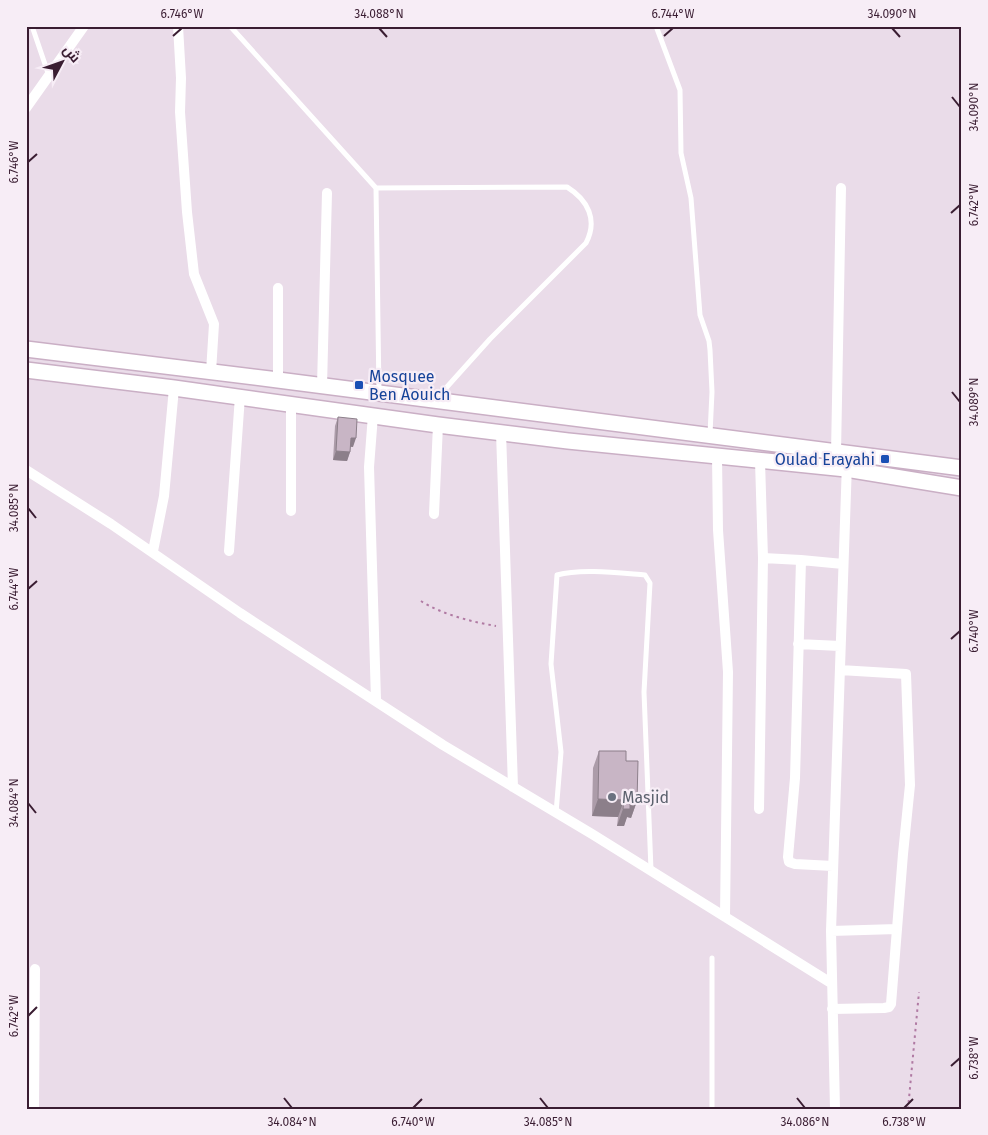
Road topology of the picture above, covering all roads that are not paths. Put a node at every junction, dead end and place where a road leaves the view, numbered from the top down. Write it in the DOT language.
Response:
graph roads {
  1 [pos="32,26"];
  2 [pos="84,26"];
  3 [pos="178,26"];
  4 [pos="230,26"];
  5 [pos="656,26"];
  6 [pos="49,76"];
  7 [pos="26,108"];
  8 [pos="376,188"];
  9 [pos="841,188"];
  10 [pos="327,193"];
  11 [pos="278,288"];
  12 [pos="26,349"];
  13 [pos="26,370"];
  14 [pos="211,372"];
  15 [pos="278,380"];
  16 [pos="322,386"];
  17 [pos="174,388"];
  18 [pos="379,394"];
  19 [pos="240,396"];
  20 [pos="434,401"];
  21 [pos="291,404"];
  22 [pos="373,415"];
  23 [pos="438,425"];
  24 [pos="625,425"];
  25 [pos="501,432"];
  26 [pos="710,436"];
  27 [pos="623,447"];
  28 [pos="717,456"];
  29 [pos="843,459"];
  30 [pos="760,461"];
  31 [pos="962,468"];
  32 [pos="26,470"];
  33 [pos="962,488"];
  34 [pos="292,511"];
  35 [pos="434,514"];
  36 [pos="153,551"];
  37 [pos="229,551"];
  38 [pos="762,558"];
  39 [pos="800,560"];
  40 [pos="843,564"];
  41 [pos="798,644"];
  42 [pos="840,646"];
  43 [pos="840,670"];
  44 [pos="376,700"];
  45 [pos="513,787"];
  46 [pos="759,808"];
  47 [pos="556,813"];
  48 [pos="833,866"];
  49 [pos="651,871"];
  50 [pos="725,917"];
  51 [pos="897,929"];
  52 [pos="831,930"];
  53 [pos="712,958"];
  54 [pos="35,969"];
  55 [pos="831,983"];
  56 [pos="832,1009"];
  57 [pos="34,1109"];
  58 [pos="712,1109"];
  59 [pos="835,1109"];
  1 -- 6 [label="lane"];
  2 -- 6 [label="street"];
  3 -- 14 [label="street"];
  4 -- 8 [label="lane"];
  5 -- 26 [label="lane"];
  6 -- 7 [label="street"];
  8 -- 18 [label="lane"];
  8 -- 20 [label="lane"];
  9 -- 29 [label="street"];
  10 -- 16 [label="street"];
  11 -- 15 [label="street"];
  12 -- 14 [label="street"];
  13 -- 17 [label="street"];
  14 -- 15 [label="street"];
  15 -- 16 [label="street"];
  16 -- 18 [label="street"];
  17 -- 19 [label="street"];
  17 -- 36 [label="street"];
  18 -- 20 [label="street"];
  19 -- 21 [label="street"];
  19 -- 37 [label="street"];
  20 -- 24 [label="street"];
  21 -- 22 [label="street"];
  21 -- 34 [label="street"];
  22 -- 23 [label="street"];
  22 -- 44 [label="street"];
  23 -- 25 [label="street"];
  23 -- 35 [label="street"];
  24 -- 26 [label="street"];
  24 -- 27 [label="street"];
  25 -- 27 [label="street"];
  25 -- 45 [label="street"];
  26 -- 29 [label="street"];
  27 -- 28 [label="street"];
  28 -- 30 [label="street"];
  28 -- 50 [label="street"];
  29 -- 30 [label="street"];
  29 -- 31 [label="street"];
  29 -- 33 [label="street"];
  29 -- 40 [label="street"];
  30 -- 38 [label="street"];
  32 -- 36 [label="street"];
  36 -- 44 [label="street"];
  38 -- 39 [label="street"];
  38 -- 46 [label="street"];
  39 -- 40 [label="street"];
  39 -- 41 [label="street"];
  40 -- 42 [label="street"];
  41 -- 42 [label="street"];
  41 -- 48 [label="street"];
  42 -- 43 [label="street"];
  43 -- 48 [label="street"];
  43 -- 51 [label="street"];
  44 -- 45 [label="street"];
  45 -- 47 [label="street"];
  47 -- 49 [label="street"];
  47 -- 49 [label="lane"];
  48 -- 52 [label="street"];
  49 -- 50 [label="street"];
  50 -- 55 [label="street"];
  51 -- 52 [label="street"];
  51 -- 56 [label="street"];
  52 -- 55 [label="street"];
  53 -- 58 [label="lane"];
  54 -- 57 [label="street"];
  55 -- 56 [label="street"];
  56 -- 59 [label="street"];
}
